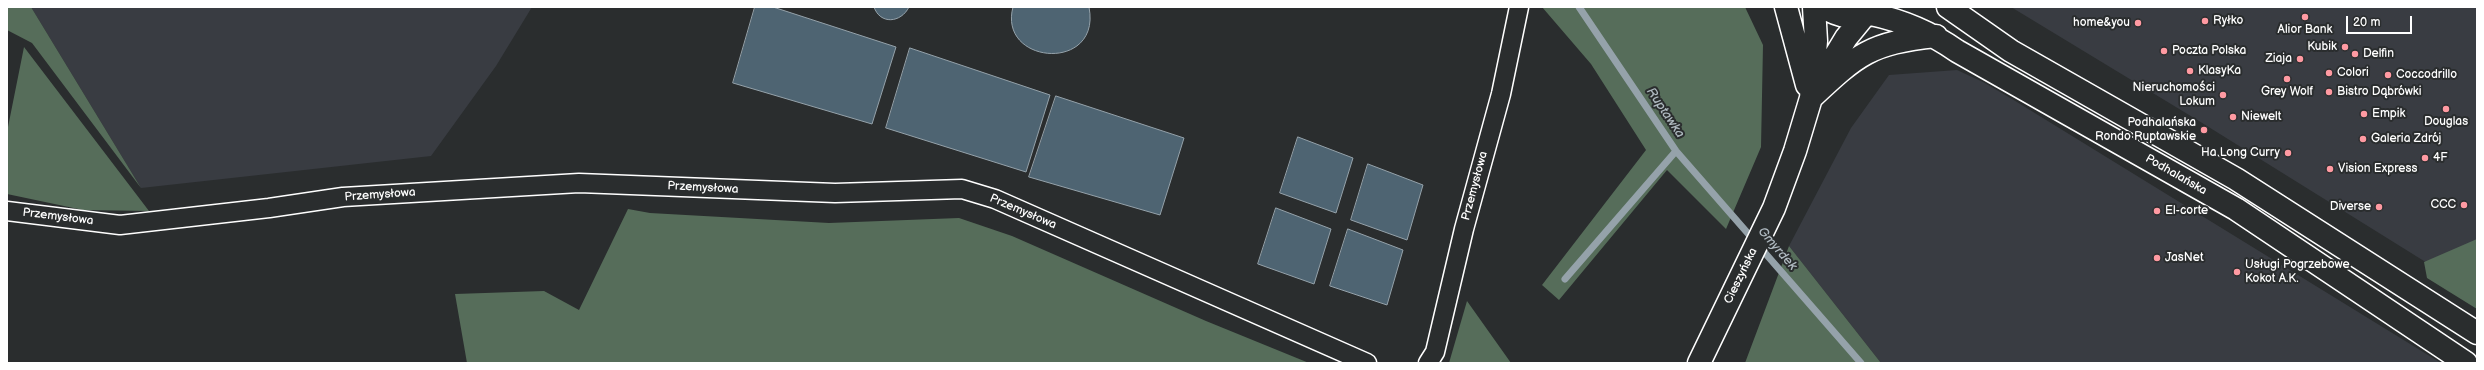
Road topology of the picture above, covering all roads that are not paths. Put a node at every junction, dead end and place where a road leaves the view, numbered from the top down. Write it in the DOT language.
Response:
graph roads {
  1 [pos="1519,7"];
  2 [pos="1786,7"];
  3 [pos="1814,7"];
  4 [pos="1824,7"];
  5 [pos="1950,8"];
  6 [pos="1873,12"];
  7 [pos="1936,36"];
  8 [pos="1811,98"];
  9 [pos="7,211"];
  10 [pos="2477,333"];
  11 [pos="1367,363"];
  12 [pos="1428,363"];
  13 [pos="1699,363"];
  14 [pos="2466,363"];
  1 -- 12 [label="street, Przemysłowa"];
  2 -- 8 [label="street"];
  3 -- 8 [label="street, Cieszyńska"];
  4 -- 6 [label="street, Podhalańska"];
  5 -- 10 [label="street"];
  6 -- 7 [label="street, Podhalańska"];
  6 -- 8 [label="street, Cieszyńska"];
  7 -- 8 [label="street"];
  7 -- 14 [label="street, Podhalańska"];
  8 -- 13 [label="street, Cieszyńska"];
  9 -- 11 [label="street, Przemysłowa"];
}
